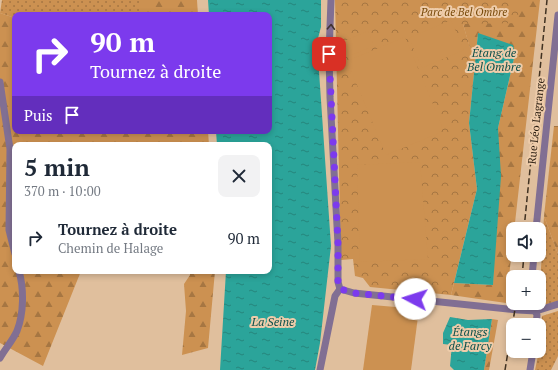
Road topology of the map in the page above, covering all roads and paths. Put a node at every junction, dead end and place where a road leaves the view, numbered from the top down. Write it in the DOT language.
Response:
graph roads {
  1 [pos="331,0"];
  2 [pos="558,15"];
  3 [pos="0,82"];
  4 [pos="537,222"];
  5 [pos="12,242"];
  6 [pos="21,274"];
  7 [pos="340,289"];
  8 [pos="558,304"];
  9 [pos="536,311"];
  10 [pos="537,318"];
  11 [pos="0,358"];
  12 [pos="531,358"];
  13 [pos="320,370"];
  14 [pos="530,370"];
  7 -- 1 [label="street, one-way"];
  2 -- 4 [label="street, Rue Léo Lagrange"];
  3 -- 5 [label="street"];
  6 -- 11 [label="street"];
  7 -- 9 [label="street"];
  7 -- 13 [label="street"];
  8 -- 9 [label="street"];
  9 -- 10 [label="street"];
  12 -- 14 [label="street"];
}
